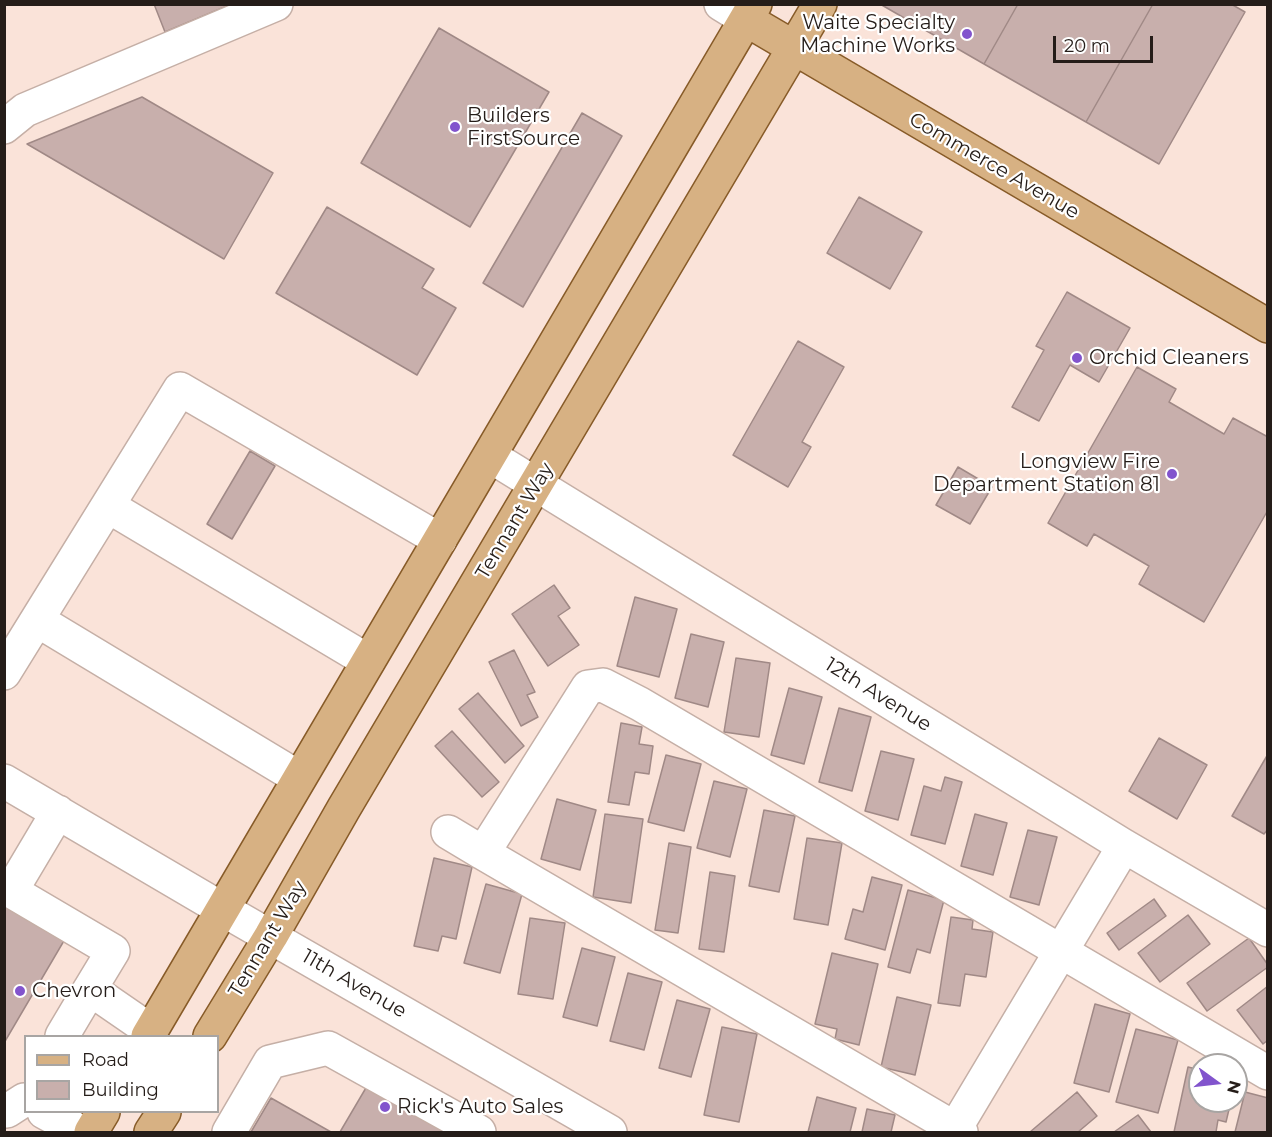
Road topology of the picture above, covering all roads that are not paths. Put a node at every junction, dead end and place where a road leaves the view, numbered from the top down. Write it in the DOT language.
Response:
graph roads {
  1 [pos="276,4"];
  2 [pos="820,4"];
  3 [pos="741,10"];
  4 [pos="794,49"];
  5 [pos="4,127"];
  6 [pos="1268,326"];
  7 [pos="490,456"];
  8 [pos="536,485"];
  9 [pos="108,506"];
  10 [pos="440,540"];
  11 [pos="37,620"];
  12 [pos="368,661"];
  13 [pos="4,673"];
  14 [pos="299,778"];
  15 [pos="4,781"];
  16 [pos="58,812"];
  17 [pos="448,832"];
  18 [pos="1124,846"];
  19 [pos="483,854"];
  20 [pos="8,891"];
  21 [pos="222,909"];
  22 [pos="1268,930"];
  23 [pos="271,936"];
  24 [pos="1061,951"];
  25 [pos="90,990"];
  26 [pos="150,1034"];
  27 [pos="63,1035"];
  28 [pos="211,1035"];
  29 [pos="1268,1073"];
  30 [pos="34,1113"];
  31 [pos="102,1113"];
  32 [pos="163,1113"];
  33 [pos="956,1131"];
  34 [pos="81,1132"];
  35 [pos="91,1132"];
  36 [pos="151,1132"];
  37 [pos="229,1132"];
  38 [pos="479,1132"];
  39 [pos="610,1132"];
  1 -- 5 [label="street"];
  2 -- 4 [label="main road, Tennant Way"];
  3 -- 4 [label="main road, Commerce Avenue"];
  3 -- 7 [label="main road"];
  4 -- 6 [label="main road, Commerce Avenue"];
  4 -- 8 [label="main road, Tennant Way"];
  7 -- 8 [label="street, 12th Avenue"];
  7 -- 10 [label="main road"];
  8 -- 18 [label="street, 12th Avenue"];
  8 -- 23 [label="main road, Tennant Way"];
  9 -- 10 [label="street"];
  9 -- 11 [label="street"];
  9 -- 12 [label="street"];
  10 -- 12 [label="main road"];
  11 -- 13 [label="street"];
  11 -- 14 [label="street"];
  12 -- 14 [label="main road"];
  14 -- 21 [label="main road"];
  15 -- 16 [label="street, 11th Avenue"];
  16 -- 20 [label="street"];
  16 -- 21 [label="street, 11th Avenue"];
  17 -- 19 [label="street"];
  18 -- 22 [label="street, 12th Avenue"];
  18 -- 24 [label="street"];
  19 -- 24 [label="street"];
  19 -- 33 [label="street"];
  20 -- 25 [label="street"];
  21 -- 23 [label="street, 11th Avenue"];
  21 -- 26 [label="main road"];
  23 -- 28 [label="main road, Tennant Way"];
  23 -- 39 [label="street, 11th Avenue"];
  24 -- 29 [label="street"];
  24 -- 33 [label="street"];
  25 -- 26 [label="street"];
  25 -- 27 [label="street"];
  30 -- 34 [label="street"];
  31 -- 35 [label="main road"];
  32 -- 36 [label="main road"];
  37 -- 38 [label="street"];
}
